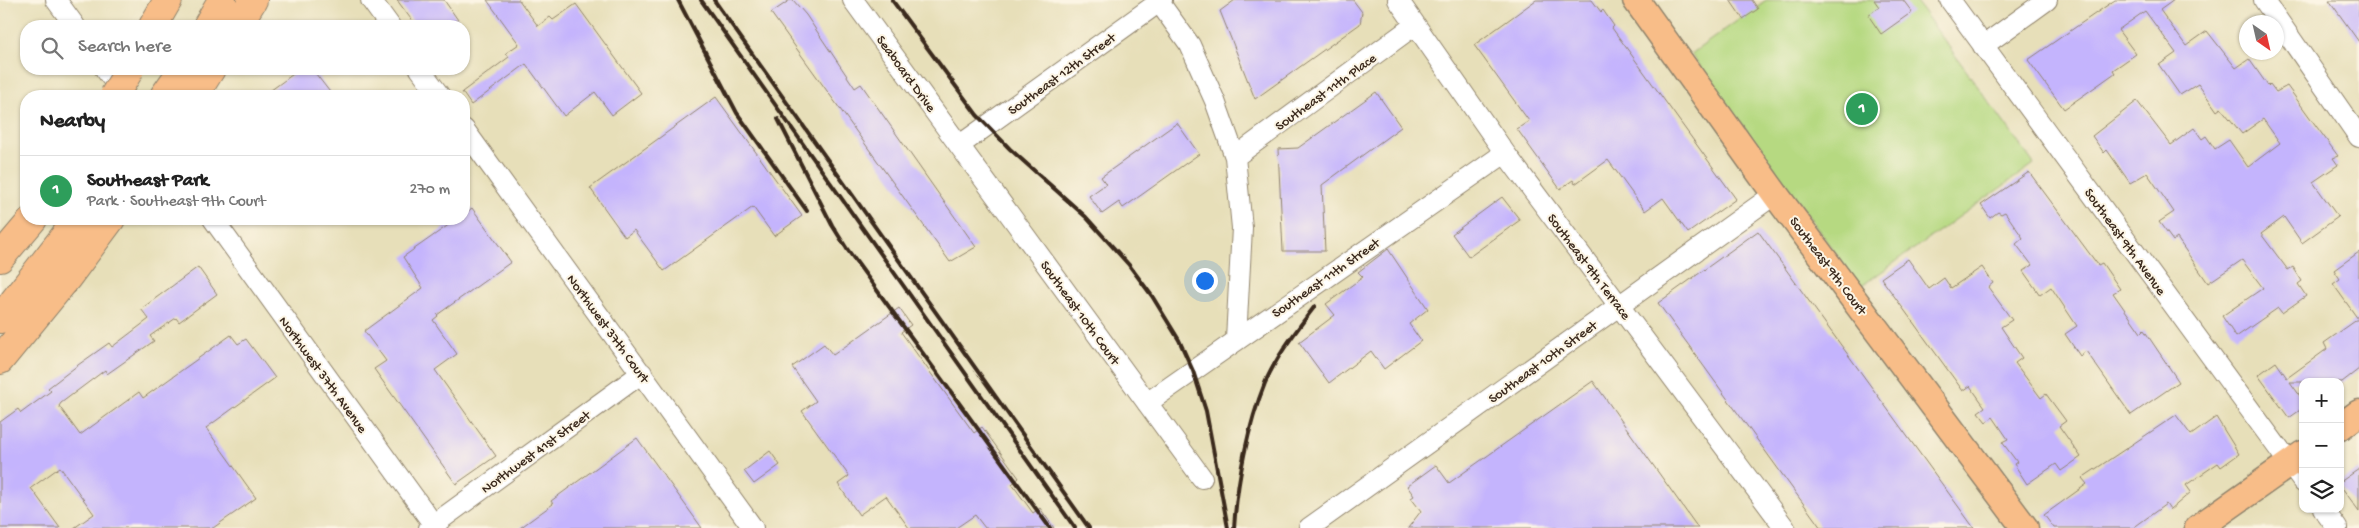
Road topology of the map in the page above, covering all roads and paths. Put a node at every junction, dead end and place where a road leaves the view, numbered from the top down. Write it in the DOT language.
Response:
graph roads {
  1 [pos="56,0"];
  2 [pos="168,0"];
  3 [pos="222,0"];
  4 [pos="253,0"];
  5 [pos="371,0"];
  6 [pos="853,0"];
  7 [pos="1398,0"];
  8 [pos="1636,0"];
  9 [pos="1950,0"];
  10 [pos="2047,0"];
  11 [pos="2264,0"];
  12 [pos="1161,1"];
  13 [pos="70,20"];
  14 [pos="157,20"];
  15 [pos="210,20"];
  16 [pos="241,20"];
  17 [pos="386,20"];
  18 [pos="1415,25"];
  19 [pos="1983,46"];
  20 [pos="109,75"];
  21 [pos="126,75"];
  22 [pos="179,75"];
  23 [pos="207,75"];
  24 [pos="424,75"];
  25 [pos="118,90"];
  26 [pos="121,90"];
  27 [pos="168,90"];
  28 [pos="198,90"];
  29 [pos="436,90"];
  30 [pos="2359,136"];
  31 [pos="470,137"];
  32 [pos="960,145"];
  33 [pos="1505,153"];
  34 [pos="1235,158"];
  35 [pos="1776,194"];
  36 [pos="28,225"];
  37 [pos="73,225"];
  38 [pos="107,225"];
  39 [pos="217,225"];
  40 [pos="0,258"];
  41 [pos="1620,305"];
  42 [pos="0,319"];
  43 [pos="1236,339"];
  44 [pos="0,360"];
  45 [pos="642,373"];
  46 [pos="1147,403"];
  47 [pos="2359,413"];
  48 [pos="2344,424"];
  49 [pos="2298,466"];
  50 [pos="1202,478"];
  51 [pos="2326,513"];
  52 [pos="433,527"];
  53 [pos="753,528"];
  54 [pos="1309,528"];
  55 [pos="1785,528"];
  56 [pos="2025,528"];
  57 [pos="2198,528"];
  58 [pos="2337,528"];
  1 -- 13 [label="street"];
  2 -- 14 [label="highway"];
  3 -- 15 [label="highway"];
  4 -- 16 [label="highway"];
  5 -- 17 [label="street"];
  6 -- 32 [label="street, Seaboard Drive"];
  7 -- 18 [label="street, Southeast 9th Terrace"];
  8 -- 35 [label="main road, Southeast 9th Court"];
  9 -- 19 [label="street, Southeast 9th Avenue"];
  10 -- 19 [label="street"];
  11 -- 30 [label="street"];
  12 -- 32 [label="street, Southeast 12th Street"];
  12 -- 34 [label="street"];
  18 -- 33 [label="street, Southeast 9th Terrace"];
  18 -- 34 [label="street, Southeast 11th Place"];
  19 -- 49 [label="street, Southeast 9th Avenue"];
  20 -- 26 [label="street"];
  21 -- 25 [label="highway, bridge"];
  22 -- 27 [label="highway"];
  23 -- 28 [label="highway"];
  24 -- 29 [label="street"];
  31 -- 45 [label="street, Northwest 37th Court"];
  32 -- 46 [label="street, Southeast 10th Court"];
  33 -- 41 [label="street, Southeast 9th Terrace"];
  33 -- 43 [label="street, Southeast 11th Street"];
  34 -- 43 [label="street"];
  35 -- 41 [label="street, Southeast 10th Street"];
  35 -- 56 [label="main road, Southeast 9th Court"];
  36 -- 40 [label="highway"];
  37 -- 42 [label="highway"];
  38 -- 44 [label="highway"];
  39 -- 52 [label="street, Northwest 37th Avenue"];
  41 -- 54 [label="street, Southeast 10th Street"];
  41 -- 55 [label="street, Southeast 9th Terrace"];
  43 -- 46 [label="street, Southeast 11th Street"];
  45 -- 52 [label="street, Northwest 41st Street"];
  45 -- 53 [label="street, Northwest 37th Court"];
  46 -- 50 [label="street, Southeast 10th Court"];
  47 -- 48 [label="main road"];
  49 -- 57 [label="main road"];
  51 -- 58 [label="street"];
}
